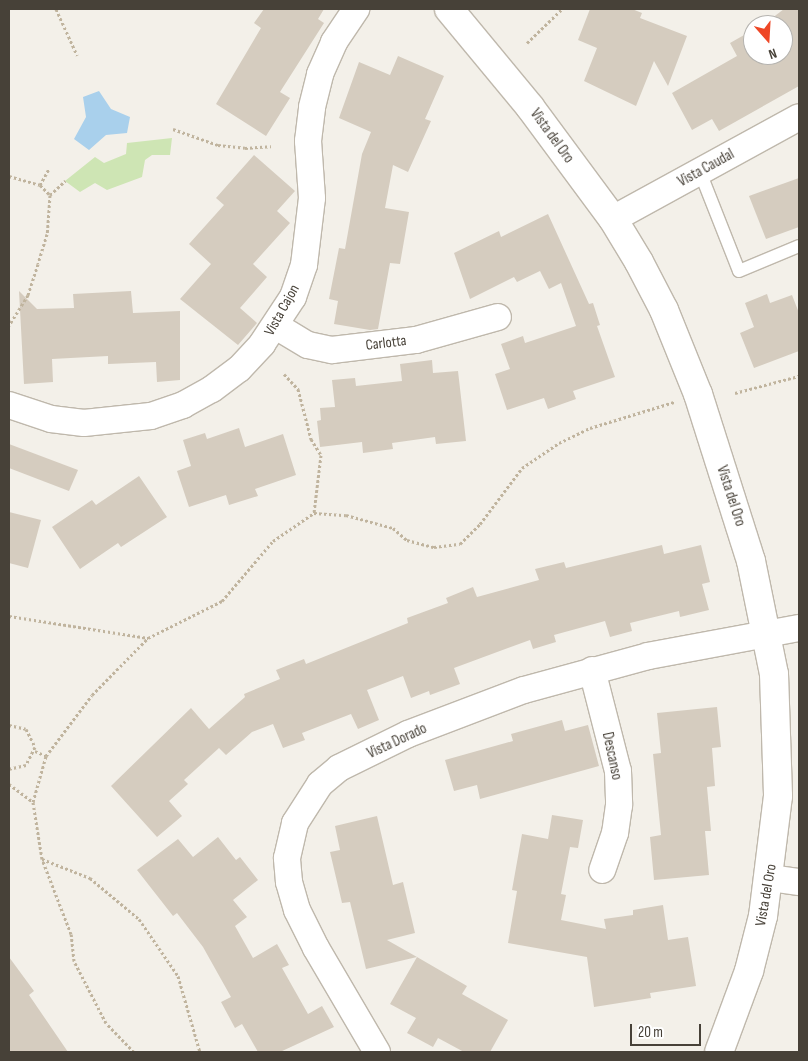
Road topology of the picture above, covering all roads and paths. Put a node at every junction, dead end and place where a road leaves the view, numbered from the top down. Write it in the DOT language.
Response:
graph roads {
  1 [pos="56,9"];
  2 [pos="356,9"];
  3 [pos="449,9"];
  4 [pos="562,9"];
  5 [pos="527,43"];
  6 [pos="77,55"];
  7 [pos="799,117"];
  8 [pos="173,129"];
  9 [pos="271,146"];
  10 [pos="49,169"];
  11 [pos="700,172"];
  12 [pos="9,176"];
  13 [pos="66,181"];
  14 [pos="40,186"];
  15 [pos="50,195"];
  16 [pos="613,219"];
  17 [pos="799,246"];
  18 [pos="498,317"];
  19 [pos="9,326"];
  20 [pos="276,326"];
  21 [pos="284,374"];
  22 [pos="799,376"];
  23 [pos="735,393"];
  24 [pos="674,402"];
  25 [pos="9,405"];
  26 [pos="314,513"];
  27 [pos="9,616"];
  28 [pos="799,628"];
  29 [pos="768,634"];
  30 [pos="148,638"];
  31 [pos="592,670"];
  32 [pos="9,725"];
  33 [pos="35,751"];
  34 [pos="46,756"];
  35 [pos="9,769"];
  36 [pos="9,784"];
  37 [pos="32,802"];
  38 [pos="42,859"];
  39 [pos="602,870"];
  40 [pos="770,878"];
  41 [pos="799,882"];
  42 [pos="134,1052"];
  43 [pos="200,1052"];
  44 [pos="377,1052"];
  45 [pos="719,1052"];
  1 -- 6 [label="path"];
  2 -- 20 [label="street, Vista Cajon"];
  3 -- 16 [label="street, Vista del Oro"];
  4 -- 5 [label="path"];
  7 -- 11 [label="street, Vista Caudal"];
  8 -- 9 [label="path"];
  10 -- 14 [label="path"];
  11 -- 16 [label="street, Vista Caudal"];
  11 -- 17 [label="lane"];
  12 -- 14 [label="path"];
  13 -- 15 [label="path"];
  14 -- 15 [label="path"];
  15 -- 19 [label="path"];
  16 -- 29 [label="street, Vista del Oro"];
  18 -- 20 [label="street, Carlotta"];
  20 -- 25 [label="street, Vista Cajon"];
  21 -- 26 [label="path"];
  22 -- 23 [label="path"];
  24 -- 26 [label="path"];
  26 -- 30 [label="path"];
  27 -- 30 [label="path"];
  28 -- 29 [label="street, Vista Dorado"];
  29 -- 31 [label="street, Vista Dorado"];
  29 -- 40 [label="street, Vista del Oro"];
  30 -- 34 [label="path"];
  31 -- 39 [label="street, Descanso"];
  31 -- 44 [label="street, Vista Dorado"];
  32 -- 33 [label="path"];
  33 -- 34 [label="path"];
  33 -- 35 [label="path"];
  34 -- 37 [label="path"];
  36 -- 37 [label="path"];
  37 -- 38 [label="path"];
  38 -- 42 [label="path"];
  38 -- 43 [label="path"];
  40 -- 41 [label="street"];
  40 -- 45 [label="street, Vista del Oro"];
}
